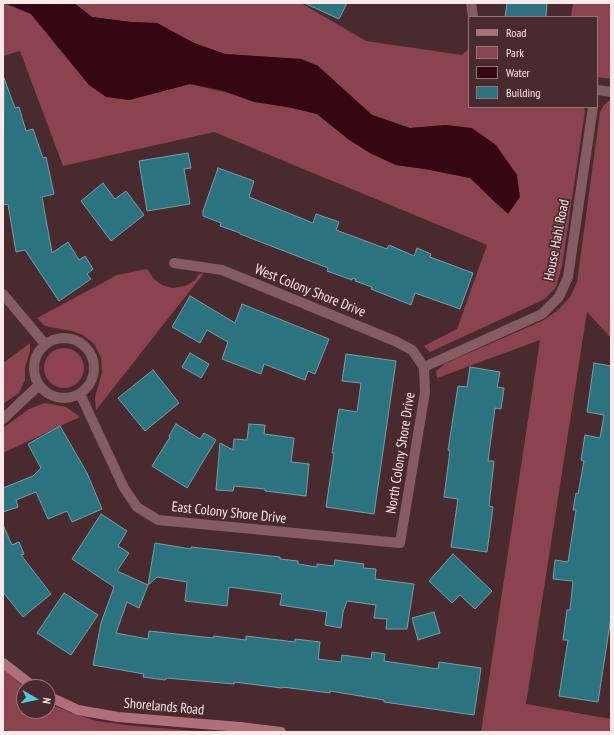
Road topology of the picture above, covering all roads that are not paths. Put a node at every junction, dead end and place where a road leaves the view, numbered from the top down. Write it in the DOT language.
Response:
graph roads {
  1 [pos="471,3"];
  2 [pos="473,16"];
  3 [pos="598,90"];
  4 [pos="611,92"];
  5 [pos="593,108"];
  6 [pos="174,263"];
  7 [pos="3,294"];
  8 [pos="45,344"];
  9 [pos="424,367"];
  10 [pos="39,385"];
  11 [pos="80,394"];
  12 [pos="3,419"];
  13 [pos="400,544"];
  14 [pos="3,663"];
  15 [pos="24,679"];
  16 [pos="56,700"];
  17 [pos="281,732"];
  1 -- 2 [label="street"];
  3 -- 4 [label="street"];
  5 -- 9 [label="street, House Hahl Road"];
  6 -- 9 [label="street, West Colony Shore Drive"];
  7 -- 8 [label="street"];
  8 -- 10 [label="street"];
  8 -- 11 [label="street"];
  9 -- 13 [label="street, North Colony Shore Drive"];
  10 -- 11 [label="street"];
  10 -- 12 [label="street"];
  11 -- 13 [label="street, East Colony Shore Drive"];
  14 -- 15 [label="street"];
  16 -- 17 [label="street, Shorelands Road"];
}
